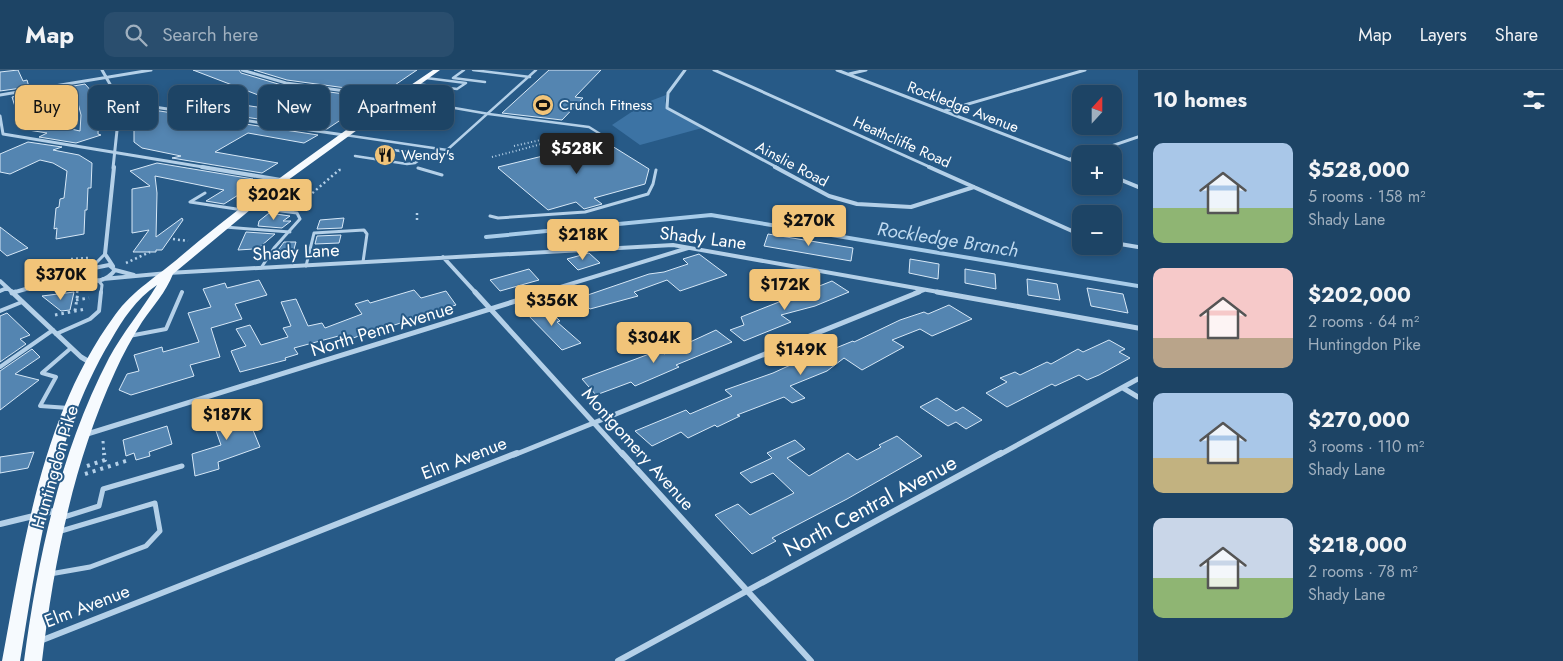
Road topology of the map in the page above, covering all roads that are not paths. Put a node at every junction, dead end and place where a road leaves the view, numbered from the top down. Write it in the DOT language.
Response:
graph roads {
  1 [pos="102,70"];
  2 [pos="151,70"];
  3 [pos="242,70"];
  4 [pos="437,70"];
  5 [pos="464,70"];
  6 [pos="473,70"];
  7 [pos="536,70"];
  8 [pos="685,70"];
  9 [pos="714,70"];
  10 [pos="837,70"];
  11 [pos="866,70"];
  12 [pos="1085,70"];
  13 [pos="848,74"];
  14 [pos="530,77"];
  15 [pos="106,78"];
  16 [pos="426,78"];
  17 [pos="485,82"];
  18 [pos="416,84"];
  19 [pos="110,85"];
  20 [pos="340,90"];
  21 [pos="0,94"];
  22 [pos="158,107"];
  23 [pos="454,108"];
  24 [pos="944,112"];
  25 [pos="489,114"];
  26 [pos="0,116"];
  27 [pos="117,130"];
  28 [pos="350,130"];
  29 [pos="1,134"];
  30 [pos="344,134"];
  31 [pos="605,137"];
  32 [pos="1138,137"];
  33 [pos="1114,145"];
  34 [pos="381,148"];
  35 [pos="114,152"];
  36 [pos="355,156"];
  37 [pos="1070,160"];
  38 [pos="418,168"];
  39 [pos="656,170"];
  40 [pos="442,174"];
  41 [pos="281,180"];
  42 [pos="1122,180"];
  43 [pos="974,187"];
  44 [pos="1138,187"];
  45 [pos="205,192"];
  46 [pos="246,208"];
  47 [pos="490,216"];
  48 [pos="223,226"];
  49 [pos="1072,231"];
  50 [pos="290,232"];
  51 [pos="1122,244"];
  52 [pos="691,247"];
  53 [pos="1138,247"];
  54 [pos="105,254"];
  55 [pos="443,258"];
  56 [pos="364,262"];
  57 [pos="306,266"];
  58 [pos="91,268"];
  59 [pos="114,268"];
  60 [pos="261,268"];
  61 [pos="84,272"];
  62 [pos="168,273"];
  63 [pos="136,276"];
  64 [pos="100,280"];
  65 [pos="0,281"];
  66 [pos="88,281"];
  67 [pos="42,285"];
  68 [pos="7,288"];
  69 [pos="925,289"];
  70 [pos="0,291"];
  71 [pos="182,292"];
  72 [pos="12,293"];
  73 [pos="22,302"];
  74 [pos="490,309"];
  75 [pos="0,311"];
  76 [pos="1138,328"];
  77 [pos="54,332"];
  78 [pos="127,337"];
  79 [pos="71,348"];
  80 [pos="91,363"];
  81 [pos="0,367"];
  82 [pos="1138,380"];
  83 [pos="1122,388"];
  84 [pos="1138,397"];
  85 [pos="72,409"];
  86 [pos="594,424"];
  87 [pos="81,435"];
  88 [pos="182,466"];
  89 [pos="40,514"];
  90 [pos="59,520"];
  91 [pos="0,524"];
  92 [pos="47,574"];
  93 [pos="747,590"];
  94 [pos="22,649"];
  95 [pos="32,661"];
  96 [pos="618,661"];
  97 [pos="811,661"];
  1 -- 15 [label="street"];
  2 -- 15 [label="street"];
  3 -- 20 [label="street"];
  4 -- 16 [label="main road, Huntingdon Pike"];
  5 -- 17 [label="lane"];
  6 -- 14 [label="lane"];
  7 -- 14 [label="lane"];
  8 -- 43 [label="street, Ainslie Road"];
  9 -- 43 [label="street, Heathcliffe Road"];
  10 -- 13 [label="street, Rockledge Avenue"];
  11 -- 13 [label="street"];
  12 -- 24 [label="street"];
  13 -- 24 [label="street, Rockledge Avenue"];
  14 -- 25 [label="lane"];
  15 -- 19 [label="street"];
  15 -- 21 [label="street"];
  16 -- 18 [label="main road, Huntingdon Pike"];
  16 -- 18 [label="lane"];
  22 -- 30 [label="street"];
  23 -- 25 [label="lane"];
  24 -- 37 [label="street, Rockledge Avenue"];
  25 -- 30 [label="lane"];
  25 -- 31 [label="lane"];
  26 -- 29 [label="street"];
  27 -- 35 [label="street"];
  28 -- 30 [label="main road, Huntingdon Pike"];
  29 -- 35 [label="street"];
  30 -- 41 [label="main road, Huntingdon Pike"];
  32 -- 33 [label="street"];
  34 -- 36 [label="lane"];
  35 -- 41 [label="street"];
  35 -- 54 [label="street"];
  38 -- 40 [label="lane"];
  39 -- 47 [label="lane"];
  41 -- 46 [label="main road, Huntingdon Pike"];
  42 -- 44 [label="street"];
  43 -- 49 [label="street, Heathcliffe Road"];
  45 -- 46 [label="lane"];
  46 -- 48 [label="main road, Huntingdon Pike"];
  46 -- 50 [label="lane"];
  48 -- 50 [label="lane"];
  48 -- 62 [label="main road, Huntingdon Pike"];
  50 -- 60 [label="lane"];
  51 -- 53 [label="street"];
  52 -- 55 [label="street, Shady Lane"];
  52 -- 69 [label="street, Shady Lane"];
  52 -- 74 [label="street, North Penn Avenue"];
  54 -- 58 [label="lane"];
  54 -- 59 [label="street"];
  55 -- 56 [label="street, Shady Lane"];
  55 -- 74 [label="street, Montgomery Avenue"];
  56 -- 57 [label="street, Shady Lane"];
  56 -- 57 [label="lane"];
  57 -- 60 [label="street, Shady Lane"];
  58 -- 59 [label="street"];
  58 -- 61 [label="street"];
  59 -- 63 [label="street"];
  59 -- 64 [label="street"];
  60 -- 62 [label="street, Shady Lane"];
  61 -- 66 [label="street"];
  61 -- 67 [label="street"];
  62 -- 63 [label="street, Shady Lane"];
  62 -- 78 [label="main road, Huntingdon Pike"];
  62 -- 80 [label="main road, Huntingdon Pike"];
  63 -- 64 [label="street, Shady Lane"];
  64 -- 66 [label="street, Shady Lane"];
  64 -- 77 [label="lane"];
  65 -- 68 [label="street"];
  66 -- 67 [label="street, Shady Lane"];
  67 -- 72 [label="street"];
  68 -- 70 [label="street"];
  68 -- 72 [label="street"];
  69 -- 76 [label="street, Shady Lane"];
  69 -- 86 [label="street, Elm Avenue"];
  71 -- 78 [label="lane"];
  72 -- 73 [label="street"];
  73 -- 75 [label="lane"];
  73 -- 77 [label="street"];
  74 -- 86 [label="street, Montgomery Avenue"];
  74 -- 87 [label="street, North Penn Avenue"];
  77 -- 79 [label="street"];
  77 -- 81 [label="lane"];
  78 -- 87 [label="main road, Huntingdon Pike"];
  79 -- 80 [label="street"];
  79 -- 85 [label="lane"];
  80 -- 85 [label="main road, Huntingdon Pike"];
  82 -- 83 [label="street, North Central Avenue"];
  83 -- 84 [label="street"];
  83 -- 93 [label="street, North Central Avenue"];
  85 -- 89 [label="main road, Huntingdon Pike"];
  86 -- 93 [label="street, Montgomery Avenue"];
  86 -- 94 [label="street, Elm Avenue"];
  87 -- 90 [label="main road, Huntingdon Pike"];
  88 -- 90 [label="lane"];
  89 -- 90 [label="street"];
  89 -- 91 [label="street"];
  89 -- 94 [label="main road, Huntingdon Pike"];
  90 -- 92 [label="main road, Huntingdon Pike"];
  90 -- 92 [label="lane"];
  92 -- 94 [label="main road, Huntingdon Pike"];
  93 -- 96 [label="street, North Central Avenue"];
  93 -- 97 [label="street, Montgomery Avenue"];
  94 -- 95 [label="main road, Huntingdon Pike"];
}
